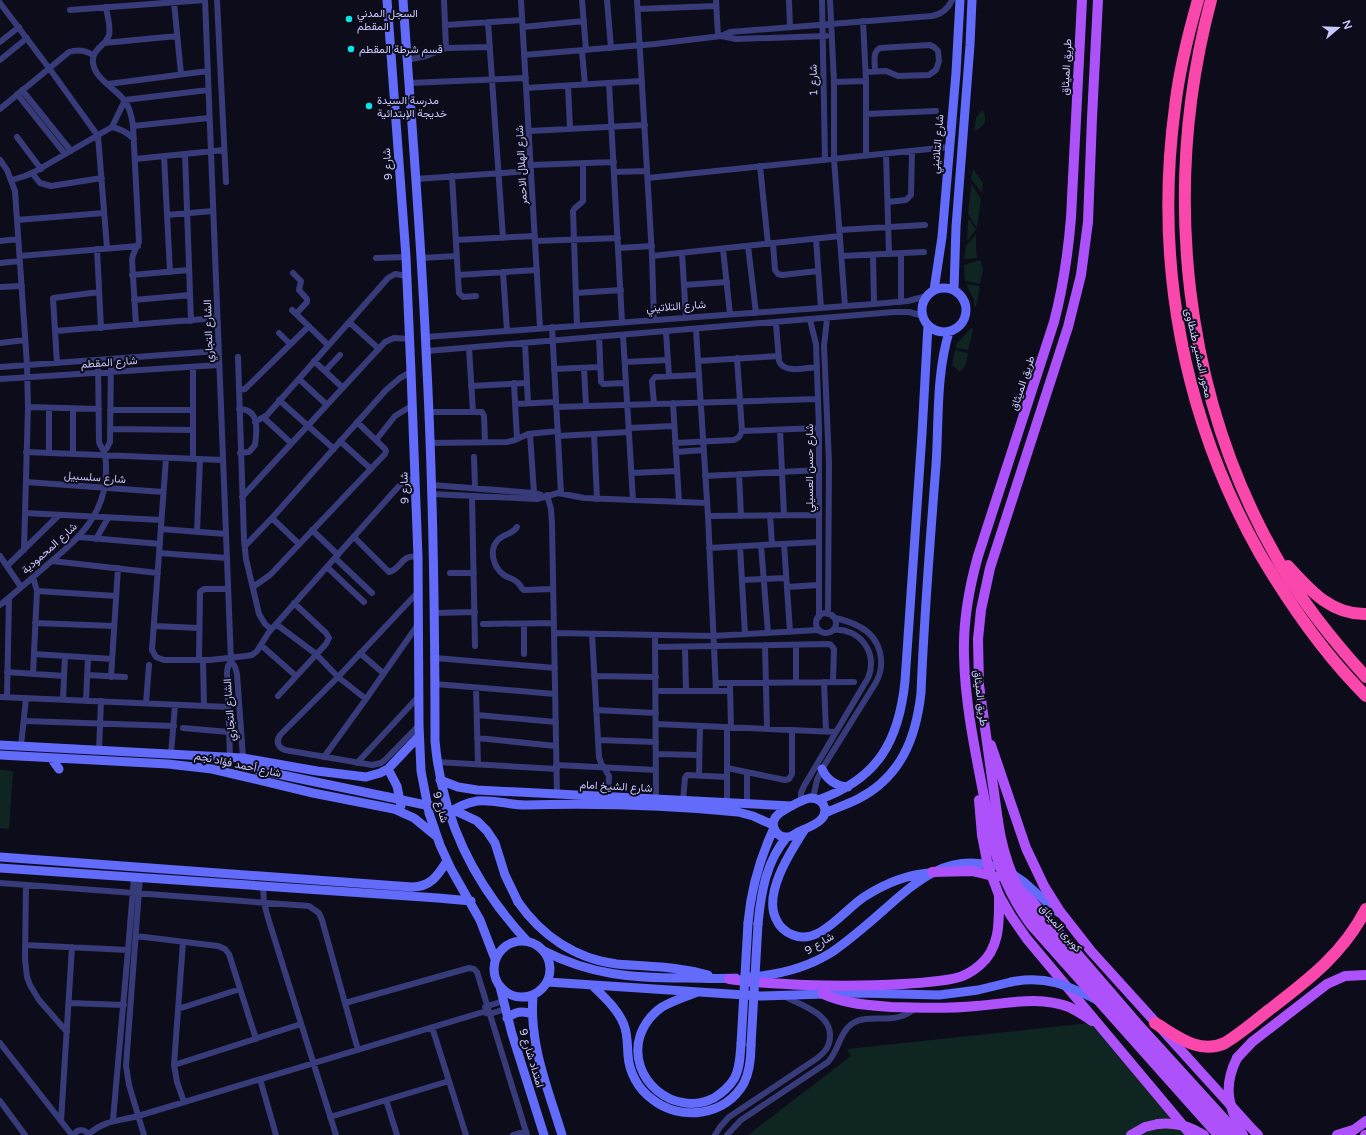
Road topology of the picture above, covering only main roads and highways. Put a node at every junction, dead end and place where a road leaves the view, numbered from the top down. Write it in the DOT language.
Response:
graph roads {
  1 [pos="960,0"];
  2 [pos="972,0"];
  3 [pos="1082,0"];
  4 [pos="1098,0"];
  5 [pos="1198,0"];
  6 [pos="1212,0"];
  7 [pos="403,2"];
  8 [pos="388,3"];
  9 [pos="1078,63"];
  10 [pos="1094,64"];
  11 [pos="1071,187"];
  12 [pos="1089,187"];
  13 [pos="954,290"];
  14 [pos="931,293"];
  15 [pos="928,325"];
  16 [pos="949,332"];
  17 [pos="1271,546"];
  18 [pos="1366,614"];
  19 [pos="1345,674"];
  20 [pos="1366,677"];
  21 [pos="979,685"];
  22 [pos="1366,696"];
  23 [pos="1366,704"];
  24 [pos="984,726"];
  25 [pos="419,736"];
  26 [pos="0,745"];
  27 [pos="0,755"];
  28 [pos="52,758"];
  29 [pos="243,758"];
  30 [pos="372,765"];
  31 [pos="979,766"];
  32 [pos="58,769"];
  33 [pos="388,769"];
  34 [pos="822,769"];
  35 [pos="375,775"];
  36 [pos="440,780"];
  37 [pos="848,786"];
  38 [pos="517,793"];
  39 [pos="816,799"];
  40 [pos="512,805"];
  41 [pos="792,806"];
  42 [pos="400,812"];
  43 [pos="825,813"];
  44 [pos="449,814"];
  45 [pos="993,822"];
  46 [pos="774,826"];
  47 [pos="805,829"];
  48 [pos="437,837"];
  49 [pos="787,837"];
  50 [pos="0,857"];
  51 [pos="447,861"];
  52 [pos="0,868"];
  53 [pos="932,872"];
  54 [pos="379,889"];
  55 [pos="999,895"];
  56 [pos="471,902"];
  57 [pos="1366,909"];
  58 [pos="1068,921"];
  59 [pos="527,941"];
  60 [pos="544,951"];
  61 [pos="495,959"];
  62 [pos="1366,975"];
  63 [pos="719,979"];
  64 [pos="729,979"];
  65 [pos="548,982"];
  66 [pos="592,985"];
  67 [pos="500,987"];
  68 [pos="700,992"];
  69 [pos="823,994"];
  70 [pos="533,996"];
  71 [pos="1097,1000"];
  72 [pos="532,1014"];
  73 [pos="507,1018"];
  74 [pos="1155,1023"];
  75 [pos="1102,1028"];
  76 [pos="1366,1121"];
  77 [pos="1351,1132"];
  78 [pos="544,1135"];
  79 [pos="562,1135"];
  80 [pos="1130,1135"];
  81 [pos="1191,1135"];
  82 [pos="1204,1135"];
  83 [pos="1218,1135"];
  84 [pos="1230,1135"];
  85 [pos="1240,1135"];
  86 [pos="1243,1135"];
  87 [pos="1258,1135"];
  88 [pos="1337,1135"];
  1 -- 14 [label="main road, شارع التلاتيني"];
  2 -- 13 [label="main road"];
  3 -- 9 [label="main road, طريق الميثاق"];
  4 -- 10 [label="main road, طريق الميثاق"];
  5 -- 19 [label="highway, محور المشير طنطاوى"];
  6 -- 17 [label="highway, محور المشير طنطاوى"];
  7 -- 8 [label="main road"];
  7 -- 36 [label="main road, شارع 9"];
  8 -- 25 [label="main road, شارع 9"];
  9 -- 10 [label="main road"];
  9 -- 11 [label="main road, طريق الميثاق"];
  10 -- 12 [label="main road, طريق الميثاق"];
  11 -- 12 [label="main road"];
  11 -- 31 [label="main road, طريق الميثاق"];
  12 -- 21 [label="main road, طريق الميثاق"];
  13 -- 14 [label="main road"];
  13 -- 16 [label="main road"];
  14 -- 15 [label="main road"];
  15 -- 16 [label="main road"];
  15 -- 37 [label="main road"];
  16 -- 43 [label="main road"];
  17 -- 18 [label="highway"];
  17 -- 20 [label="highway, محور المشير طنطاوى"];
  19 -- 22 [label="highway"];
  19 -- 23 [label="highway"];
  21 -- 24 [label="main road, كوبرى الميثاق"];
  24 -- 45 [label="main road, كوبرى الميثاق"];
  24 -- 58 [label="main road"];
  25 -- 33 [label="main road, شارع أحمد فؤاد نجم"];
  25 -- 48 [label="main road, شارع 9"];
  26 -- 29 [label="main road, شارع أحمد فؤاد نجم"];
  27 -- 28 [label="main road, شارع أحمد فؤاد نجم"];
  28 -- 32 [label="main road"];
  28 -- 42 [label="main road, شارع أحمد فؤاد نجم"];
  29 -- 35 [label="main road, شارع أحمد فؤاد نجم"];
  29 -- 63 [label="main road, bridge"];
  30 -- 35 [label="main road"];
  31 -- 45 [label="main road, كوبرى الميثاق"];
  31 -- 55 [label="main road, bridge"];
  33 -- 35 [label="main road, شارع أحمد فؤاد نجم"];
  33 -- 42 [label="main road"];
  34 -- 37 [label="main road"];
  36 -- 38 [label="main road, شارع الشيخ امام"];
  36 -- 44 [label="main road, شارع 9"];
  37 -- 39 [label="main road"];
  38 -- 40 [label="main road"];
  38 -- 41 [label="main road, شارع الشيخ امام"];
  39 -- 41 [label="main road"];
  39 -- 43 [label="main road"];
  40 -- 44 [label="main road, شارع الشيخ امام"];
  40 -- 46 [label="main road, شارع الشيخ امام"];
  41 -- 46 [label="main road"];
  42 -- 48 [label="main road, شارع أحمد فؤاد نجم"];
  43 -- 47 [label="main road"];
  44 -- 59 [label="main road, شارع 9"];
  45 -- 71 [label="main road, كوبرى الميثاق, bridge"];
  45 -- 84 [label="main road, كوبرى الميثاق, bridge"];
  46 -- 49 [label="main road, شارع الشيخ امام"];
  46 -- 68 [label="main road, bridge"];
  47 -- 49 [label="main road"];
  47 -- 53 [label="main road"];
  48 -- 51 [label="main road, شارع 9"];
  49 -- 66 [label="main road, bridge"];
  50 -- 54 [label="main road"];
  51 -- 54 [label="main road"];
  51 -- 56 [label="main road, شارع 9"];
  52 -- 54 [label="main road"];
  53 -- 58 [label="main road, شارع 9"];
  53 -- 64 [label="main road, شارع 9"];
  53 -- 85 [label="main road"];
  54 -- 56 [label="main road"];
  55 -- 64 [label="main road"];
  55 -- 75 [label="main road"];
  56 -- 61 [label="main road, شارع 9"];
  57 -- 74 [label="highway"];
  58 -- 74 [label="main road"];
  59 -- 60 [label="main road"];
  59 -- 61 [label="main road"];
  60 -- 63 [label="main road, شارع 9"];
  60 -- 65 [label="main road"];
  61 -- 67 [label="main road"];
  62 -- 86 [label="main road, bridge"];
  63 -- 64 [label="main road, شارع 9"];
  65 -- 66 [label="main road"];
  65 -- 70 [label="main road"];
  66 -- 68 [label="main road"];
  67 -- 70 [label="main road"];
  67 -- 73 [label="main road, امتداد شارع 9"];
  68 -- 69 [label="main road"];
  69 -- 71 [label="main road, bridge"];
  69 -- 75 [label="main road"];
  70 -- 72 [label="main road, امتداد شارع 9"];
  71 -- 83 [label="main road, كوبرى الميثاق, bridge"];
  72 -- 73 [label="main road"];
  72 -- 79 [label="main road, امتداد شارع 9"];
  73 -- 78 [label="main road, امتداد شارع 9"];
  74 -- 87 [label="main road"];
  75 -- 81 [label="main road"];
  76 -- 77 [label="main road"];
  77 -- 88 [label="main road"];
  80 -- 82 [label="main road, bridge"];
}
